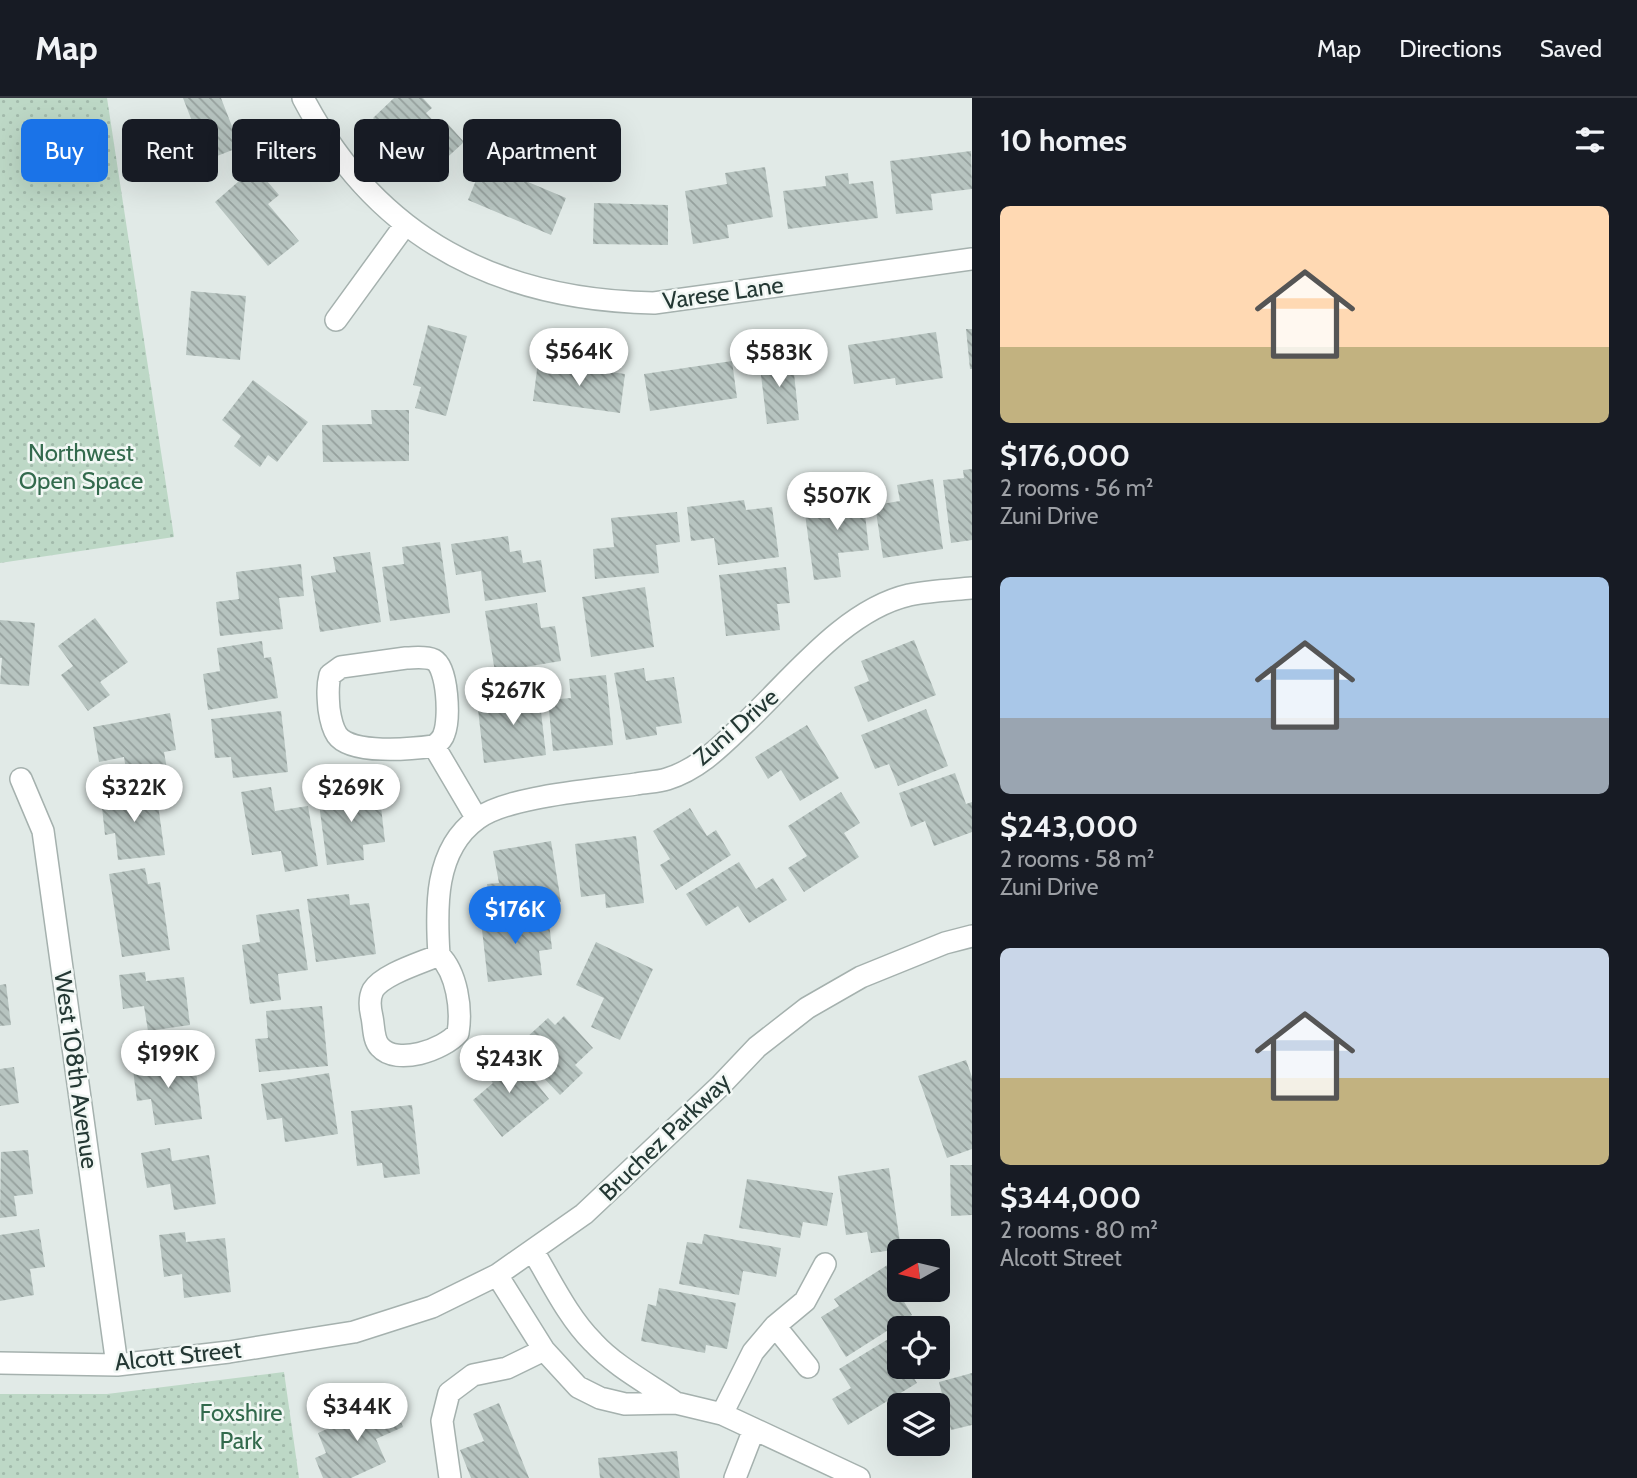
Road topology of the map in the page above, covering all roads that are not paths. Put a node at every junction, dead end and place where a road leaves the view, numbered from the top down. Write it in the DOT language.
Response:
graph roads {
  1 [pos="303,98"];
  2 [pos="405,225"];
  3 [pos="972,259"];
  4 [pos="336,320"];
  5 [pos="972,588"];
  6 [pos="434,746"];
  7 [pos="22,779"];
  8 [pos="477,819"];
  9 [pos="972,936"];
  10 [pos="439,956"];
  11 [pos="533,1251"];
  12 [pos="825,1264"];
  13 [pos="497,1275"];
  14 [pos="775,1326"];
  15 [pos="354,1332"];
  16 [pos="544,1350"];
  17 [pos="0,1363"];
  18 [pos="117,1364"];
  19 [pos="808,1367"];
  20 [pos="676,1403"];
  21 [pos="722,1413"];
  22 [pos="754,1429"];
  23 [pos="450,1478"];
  24 [pos="735,1478"];
  25 [pos="859,1478"];
  1 -- 2 [label="street, Varese Lane"];
  2 -- 3 [label="street, Varese Lane"];
  2 -- 4 [label="street"];
  5 -- 8 [label="street, Zuni Drive"];
  6 -- 6 [label="street"];
  6 -- 8 [label="street"];
  7 -- 18 [label="street, West 108th Avenue"];
  8 -- 10 [label="street, Zuni Drive"];
  9 -- 11 [label="street, Bruchez Parkway"];
  10 -- 10 [label="street, Zuni Drive"];
  11 -- 13 [label="street, Bruchez Parkway"];
  11 -- 20 [label="street"];
  12 -- 14 [label="street"];
  13 -- 15 [label="street, Bruchez Parkway"];
  13 -- 16 [label="street"];
  14 -- 19 [label="street"];
  14 -- 21 [label="street"];
  15 -- 18 [label="street, Alcott Street"];
  16 -- 20 [label="street"];
  16 -- 23 [label="street"];
  17 -- 18 [label="street, Alcott Street"];
  20 -- 21 [label="street"];
  21 -- 22 [label="street"];
  22 -- 24 [label="street"];
  22 -- 25 [label="street"];
}
